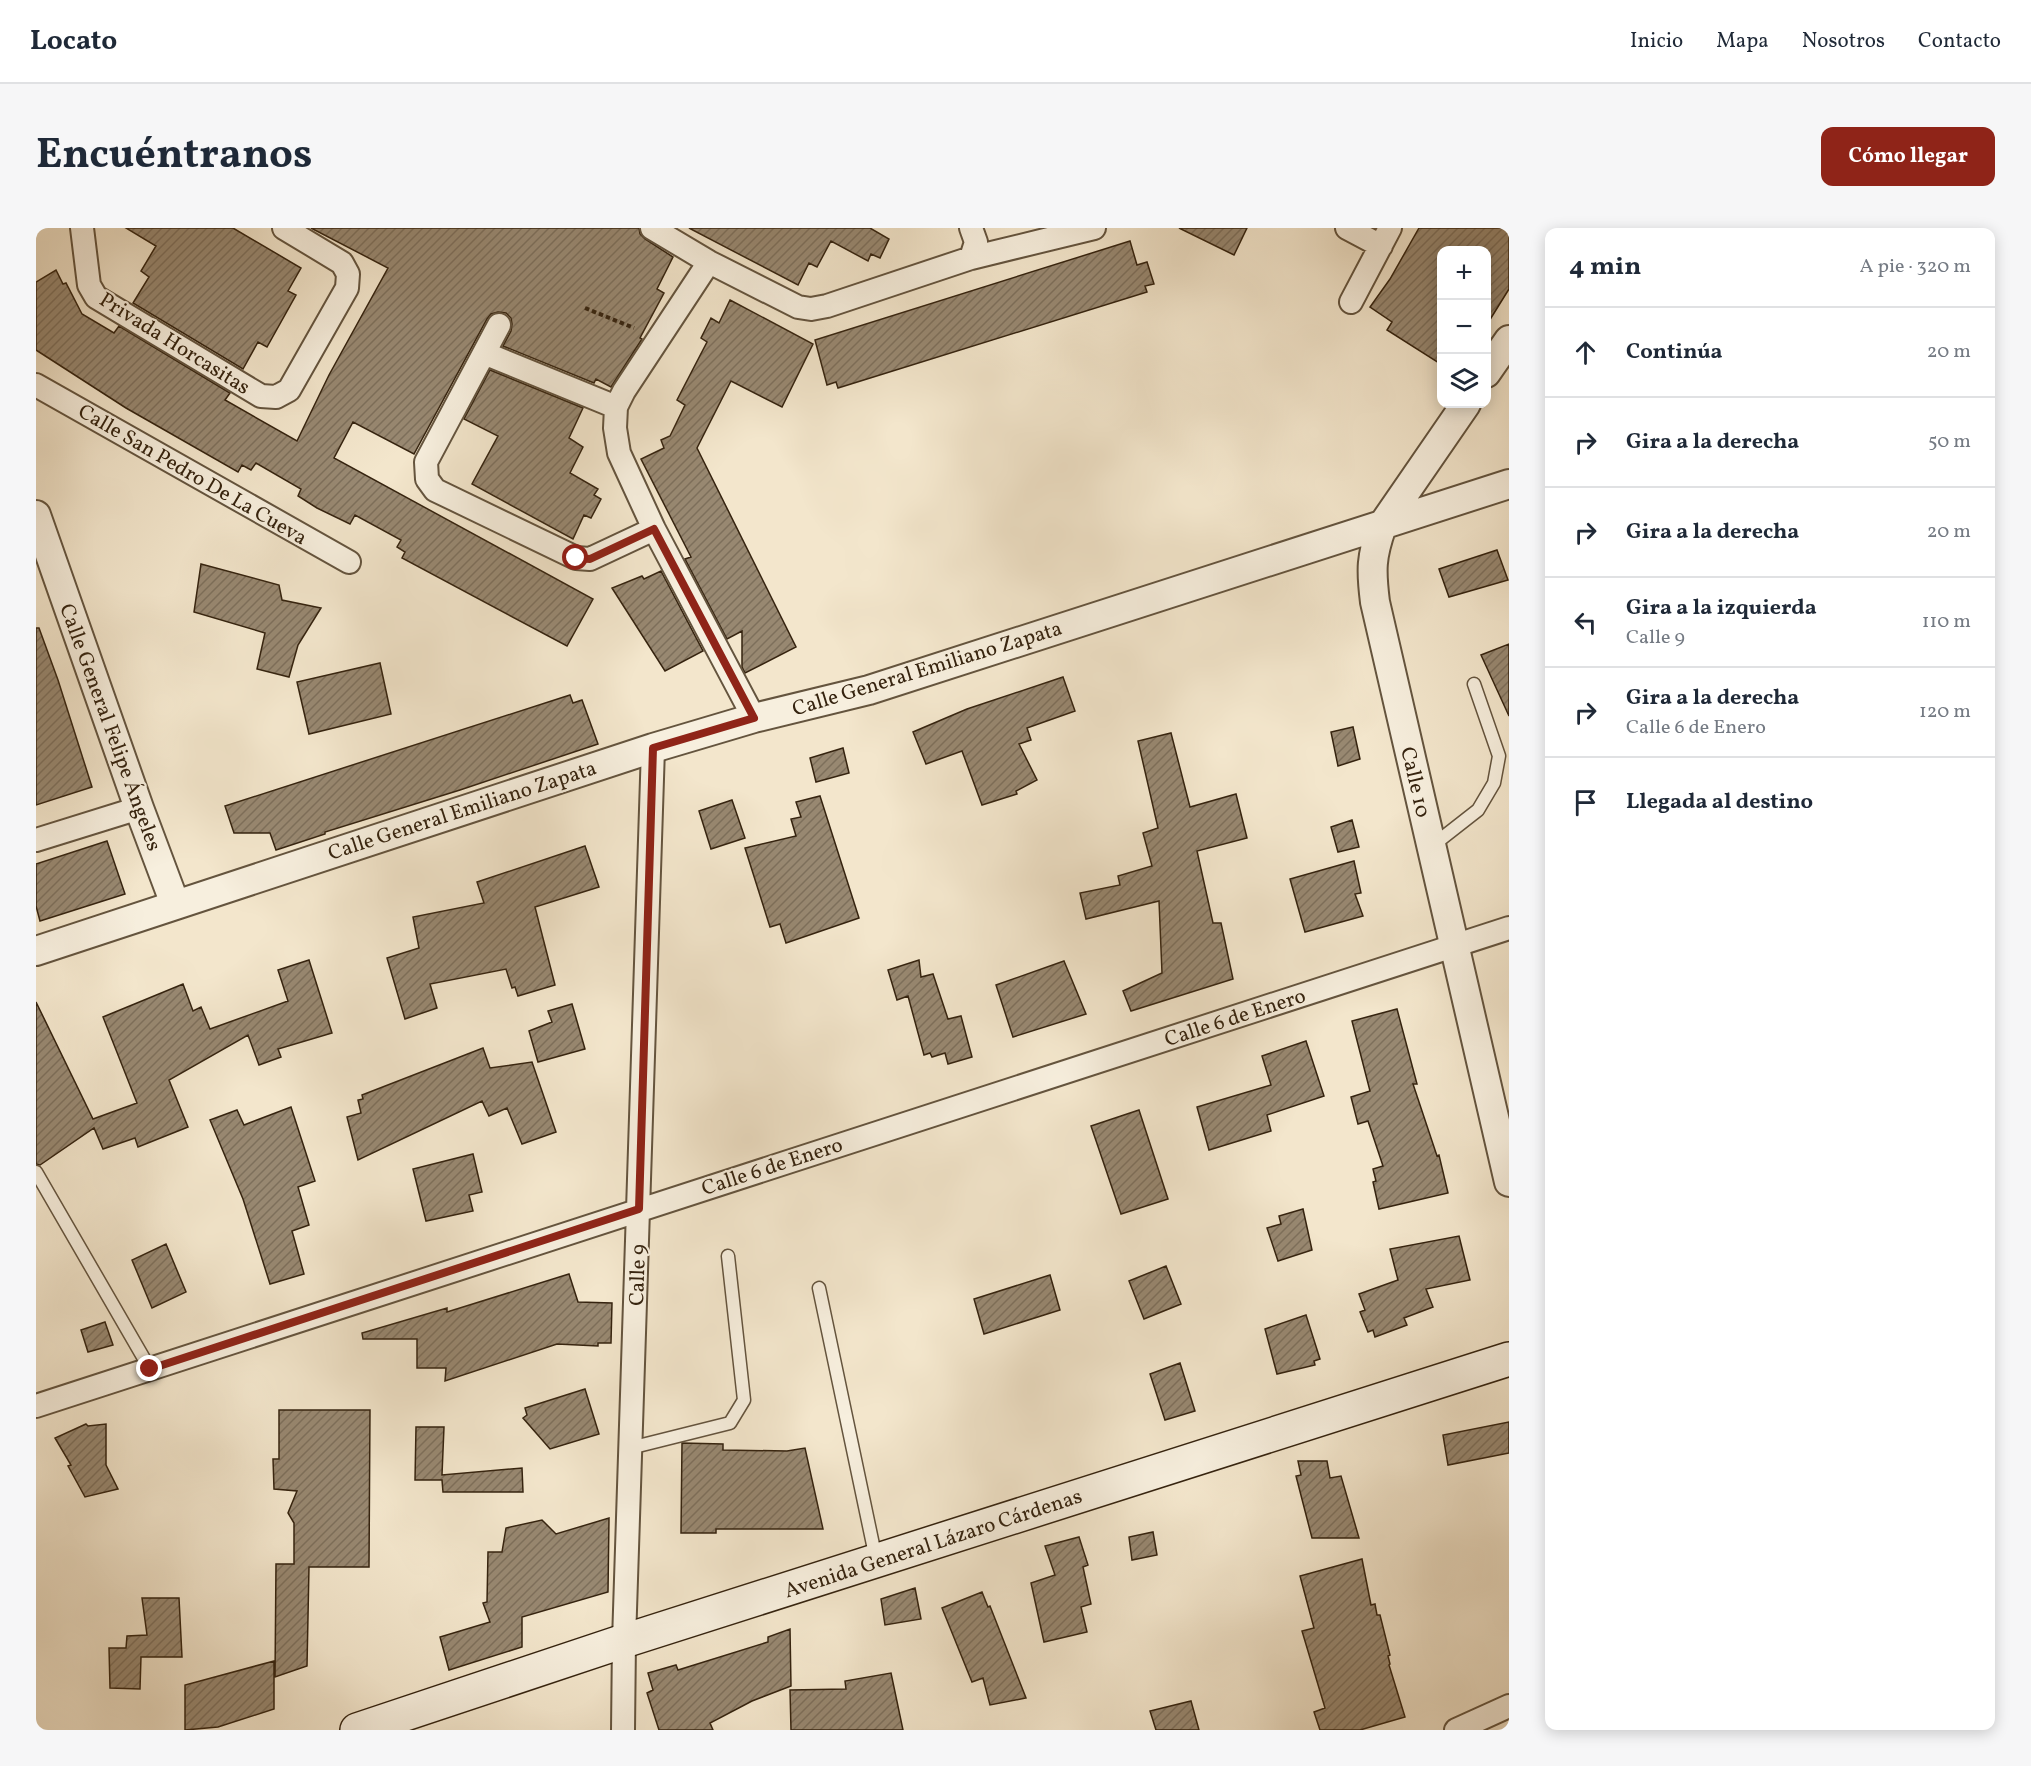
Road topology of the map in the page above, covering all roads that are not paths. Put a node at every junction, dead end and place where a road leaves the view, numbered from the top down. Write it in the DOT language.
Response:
graph roads {
  1 [pos="82,228"];
  2 [pos="285,228"];
  3 [pos="652,228"];
  4 [pos="971,228"];
  5 [pos="1094,228"];
  6 [pos="1347,228"];
  7 [pos="1386,237"];
  8 [pos="971,258"];
  9 [pos="709,261"];
  10 [pos="1351,302"];
  11 [pos="499,326"];
  12 [pos="1509,340"];
  13 [pos="484,353"];
  14 [pos="1491,366"];
  15 [pos="36,385"];
  16 [pos="616,407"];
  17 [pos="1463,408"];
  18 [pos="1509,484"];
  19 [pos="36,515"];
  20 [pos="1382,526"];
  21 [pos="654,529"];
  22 [pos="349,562"];
  23 [pos="1474,684"];
  24 [pos="754,718"];
  25 [pos="653,748"];
  26 [pos="139,808"];
  27 [pos="36,840"];
  28 [pos="1431,847"];
  29 [pos="175,904"];
  30 [pos="1509,928"];
  31 [pos="1454,947"];
  32 [pos="36,951"];
  33 [pos="36,1172"];
  34 [pos="1509,1182"];
  35 [pos="639,1209"];
  36 [pos="729,1256"];
  37 [pos="819,1288"];
  38 [pos="1509,1359"];
  39 [pos="150,1369"];
  40 [pos="36,1407"];
  41 [pos="630,1448"];
  42 [pos="876,1561"];
  43 [pos="624,1641"];
  44 [pos="1509,1706"];
  45 [pos="357,1730"];
  46 [pos="623,1730"];
  47 [pos="1455,1730"];
  1 -- 2 [label="street, Privada Horcasitas"];
  3 -- 9 [label="street"];
  4 -- 8 [label="street"];
  5 -- 8 [label="street"];
  6 -- 7 [label="street"];
  7 -- 10 [label="street"];
  8 -- 9 [label="street"];
  9 -- 16 [label="street"];
  11 -- 13 [label="street"];
  12 -- 14 [label="street"];
  13 -- 16 [label="street"];
  13 -- 21 [label="street"];
  15 -- 22 [label="street, Calle San Pedro De La Cueva"];
  16 -- 21 [label="street"];
  17 -- 20 [label="street, Calle 10"];
  18 -- 20 [label="street, Calle General Emiliano Zapata"];
  19 -- 26 [label="street, Calle General Felipe Ángeles"];
  20 -- 24 [label="street, Calle General Emiliano Zapata"];
  20 -- 28 [label="street, Calle 10"];
  21 -- 24 [label="street"];
  23 -- 28 [label="lane"];
  24 -- 25 [label="street, Calle General Emiliano Zapata"];
  25 -- 29 [label="street, Calle General Emiliano Zapata"];
  25 -- 35 [label="street, Calle 9"];
  26 -- 27 [label="street"];
  26 -- 29 [label="street, Calle General Felipe Ángeles"];
  28 -- 31 [label="street, Calle 10"];
  29 -- 32 [label="street, Calle General Emiliano Zapata"];
  30 -- 31 [label="street, Calle 6 de Enero"];
  31 -- 34 [label="street, Calle 10"];
  31 -- 35 [label="street, Calle 6 de Enero"];
  33 -- 39 [label="lane"];
  35 -- 39 [label="street, Calle 6 de Enero"];
  35 -- 41 [label="street, Calle 9"];
  36 -- 41 [label="lane"];
  37 -- 42 [label="lane"];
  38 -- 42 [label="main road, Avenida General Lázaro Cárdenas"];
  39 -- 40 [label="street, Calle 6 de Enero"];
  41 -- 43 [label="street, Calle 9"];
  42 -- 43 [label="main road, Avenida General Lázaro Cárdenas"];
  43 -- 45 [label="main road, Avenida General Lázaro Cárdenas"];
  43 -- 46 [label="street, Calle 9"];
  44 -- 47 [label="street"];
}
